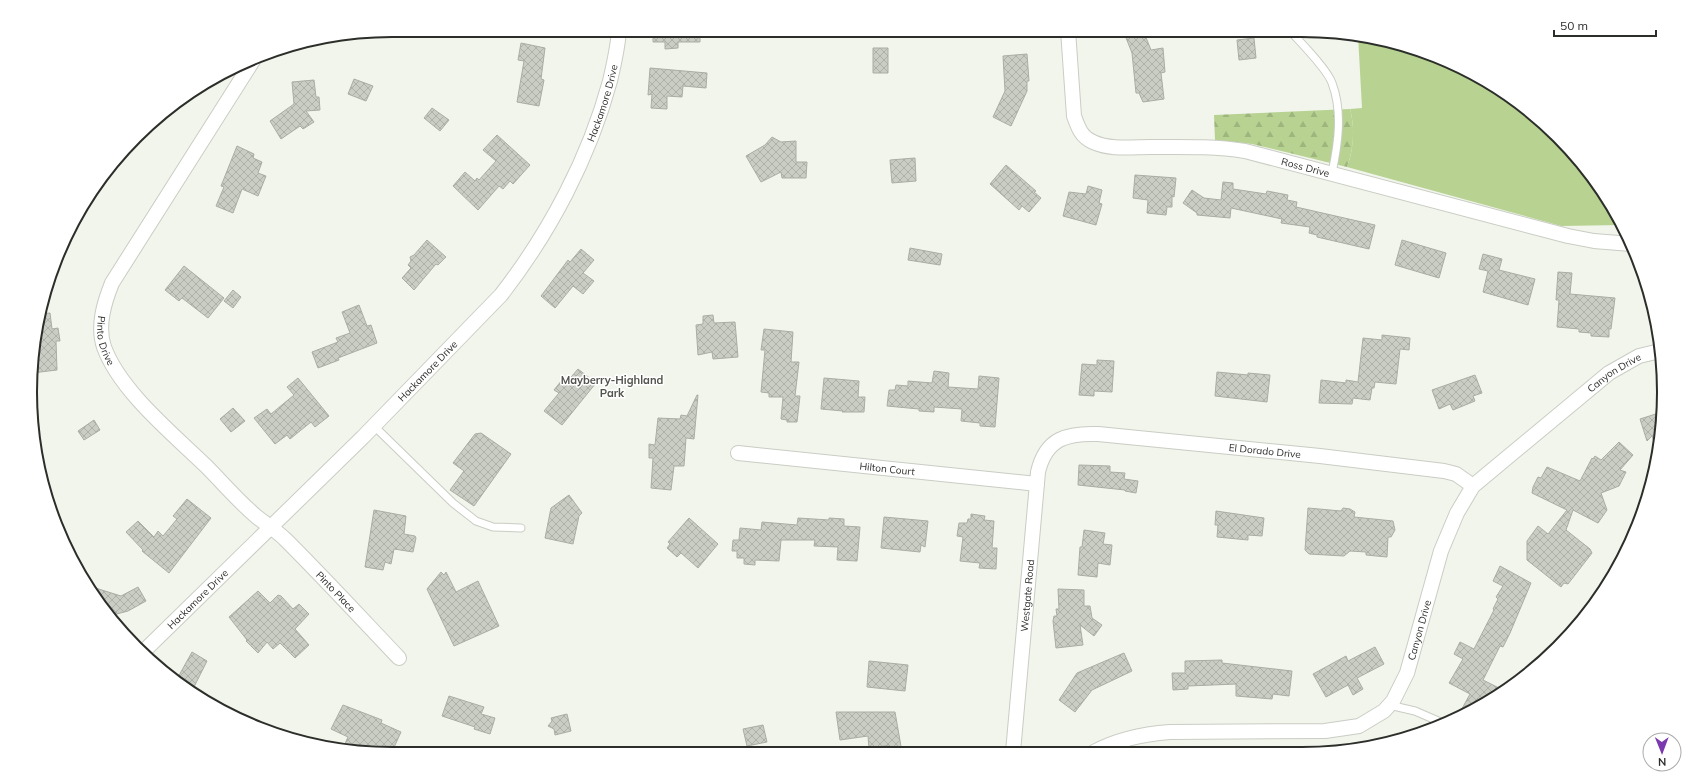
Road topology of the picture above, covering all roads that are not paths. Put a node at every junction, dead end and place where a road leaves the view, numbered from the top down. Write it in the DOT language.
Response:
graph roads {
  1 [pos="618,37"];
  2 [pos="1068,37"];
  3 [pos="1296,37"];
  4 [pos="249,68"];
  5 [pos="1332,173"];
  6 [pos="1624,243"];
  7 [pos="1655,352"];
  8 [pos="374,426"];
  9 [pos="1053,443"];
  10 [pos="738,453"];
  11 [pos="1037,484"];
  12 [pos="1473,486"];
  13 [pos="271,527"];
  14 [pos="521,528"];
  15 [pos="147,648"];
  16 [pos="399,658"];
  17 [pos="1389,705"];
  18 [pos="1436,721"];
  19 [pos="1013,747"];
  20 [pos="1104,747"];
  1 -- 8 [label="street, Hackamore Drive"];
  2 -- 5 [label="street, Ross Drive"];
  3 -- 5 [label="lane"];
  4 -- 13 [label="street, Pinto Drive"];
  5 -- 6 [label="street, Ross Drive"];
  7 -- 12 [label="street, Canyon Drive"];
  8 -- 13 [label="street, Hackamore Drive"];
  8 -- 14 [label="lane"];
  9 -- 11 [label="street, Westgate Road"];
  9 -- 12 [label="street, El Dorado Drive"];
  10 -- 11 [label="street, Hilton Court"];
  11 -- 19 [label="street, Westgate Road"];
  12 -- 17 [label="street, Canyon Drive"];
  13 -- 15 [label="street, Hackamore Drive"];
  13 -- 16 [label="street, Pinto Place"];
  17 -- 18 [label="lane"];
  17 -- 20 [label="street, Canyon Drive"];
}
